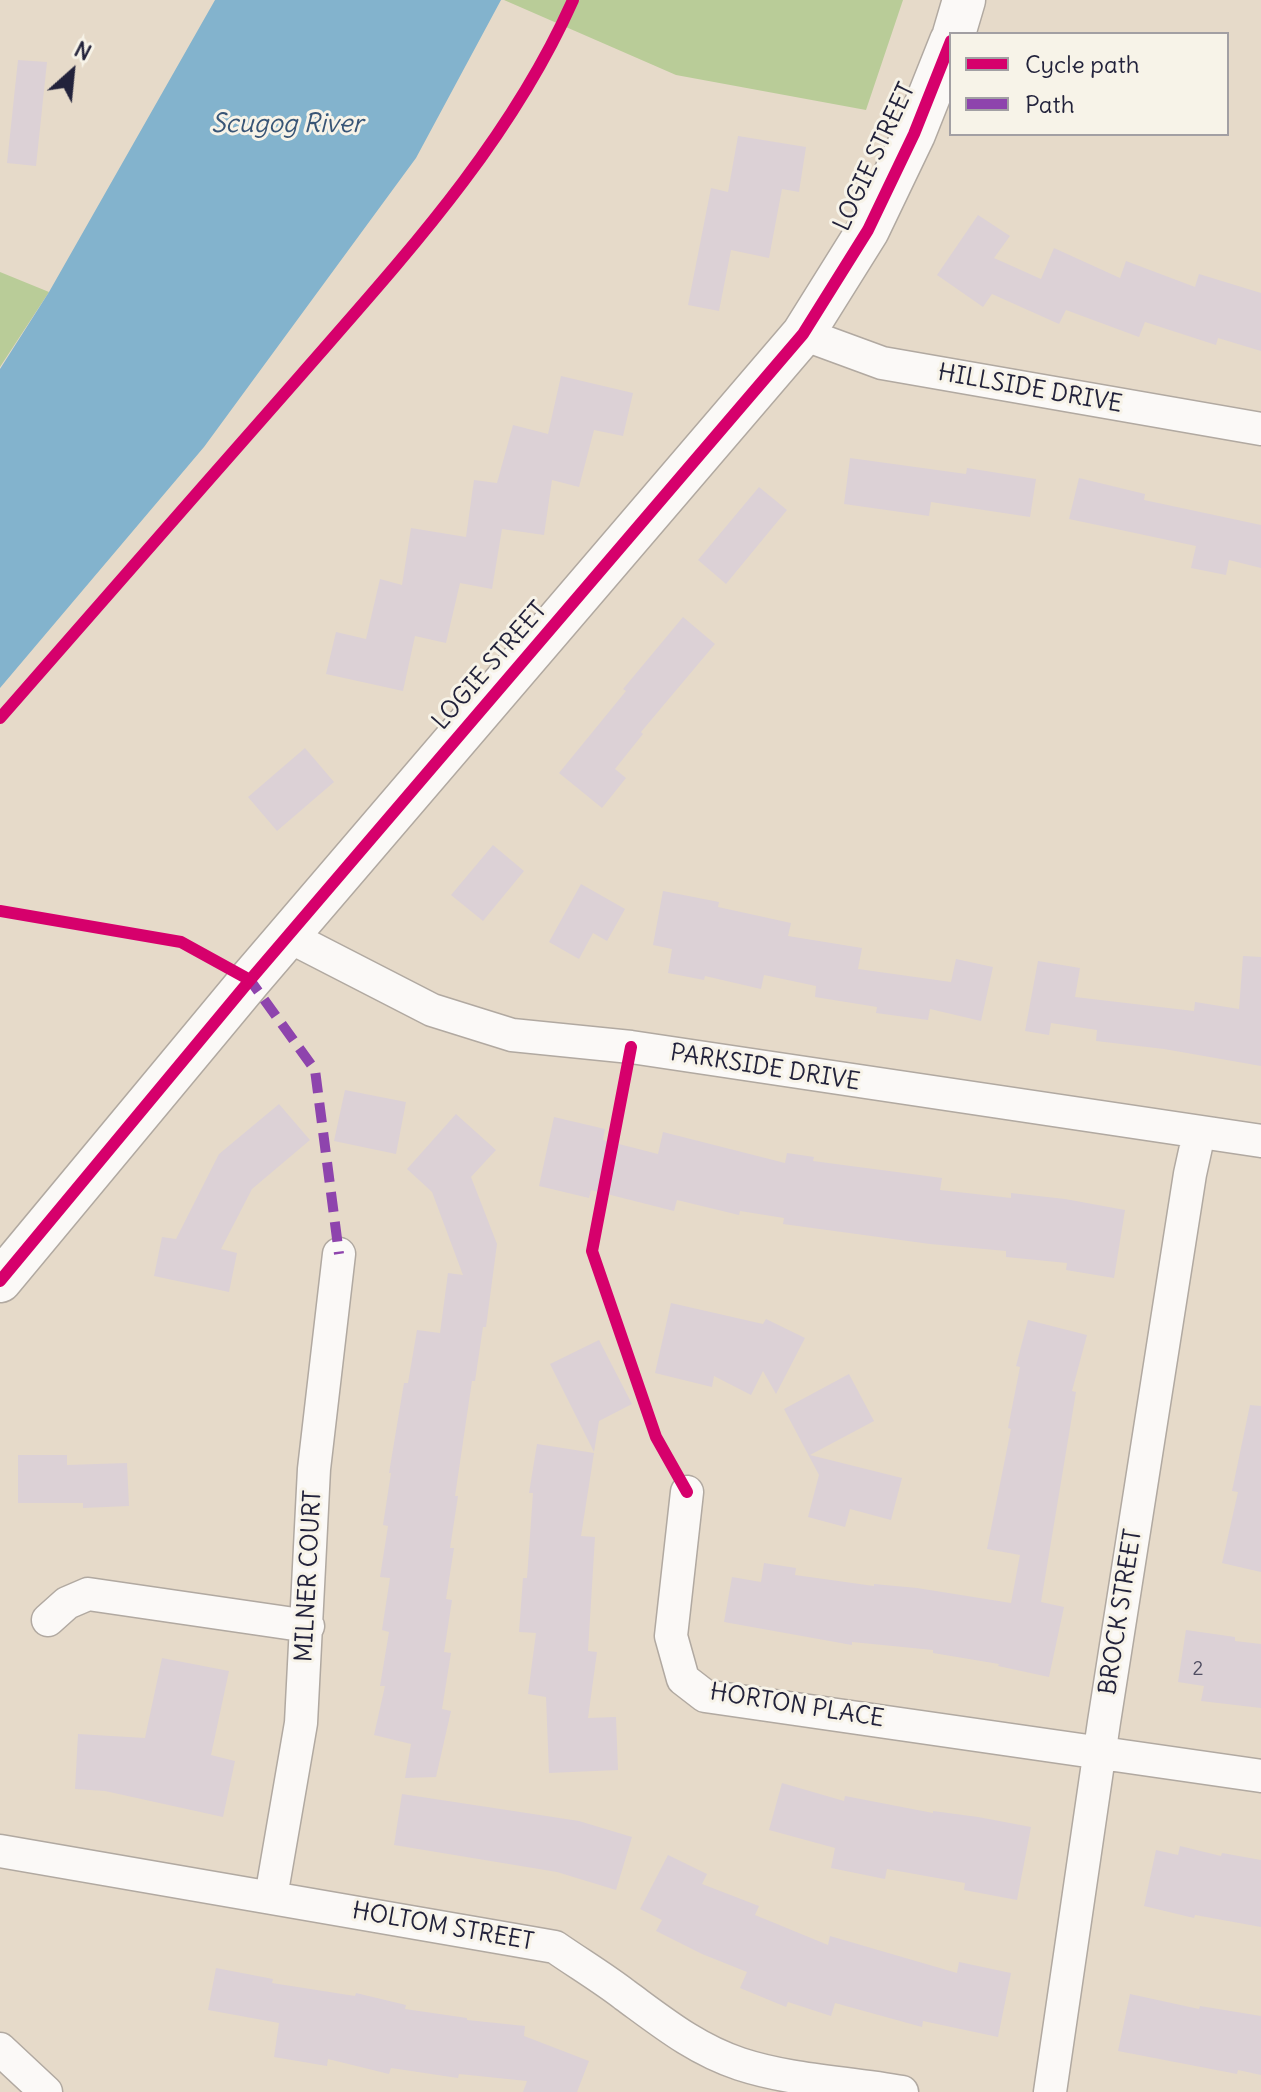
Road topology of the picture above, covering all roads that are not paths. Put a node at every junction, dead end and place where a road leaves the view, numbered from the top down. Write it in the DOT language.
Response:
graph roads {
  1 [pos="964,0"];
  2 [pos="955,32"];
  3 [pos="949,46"];
  4 [pos="803,334"];
  5 [pos="1261,429"];
  6 [pos="288,936"];
  7 [pos="1199,1133"];
  8 [pos="1261,1141"];
  9 [pos="339,1254"];
  10 [pos="0,1281"];
  11 [pos="687,1492"];
  12 [pos="48,1620"];
  13 [pos="308,1626"];
  14 [pos="1101,1753"];
  15 [pos="1261,1776"];
  16 [pos="0,1851"];
  17 [pos="271,1897"];
  18 [pos="0,2049"];
  19 [pos="46,2092"];
  20 [pos="902,2092"];
  21 [pos="1050,2092"];
  1 -- 2 [label="street"];
  3 -- 4 [label="street, LOGIE STREET"];
  4 -- 5 [label="street, HILLSIDE DRIVE"];
  4 -- 6 [label="street, LOGIE STREET"];
  6 -- 7 [label="street, PARKSIDE DRIVE"];
  6 -- 10 [label="street, LOGIE STREET"];
  7 -- 8 [label="street, PARKSIDE DRIVE"];
  7 -- 14 [label="street, BROCK STREET"];
  9 -- 13 [label="street, MILNER COURT"];
  11 -- 14 [label="street, HORTON PLACE"];
  12 -- 13 [label="street"];
  13 -- 17 [label="street, MILNER COURT"];
  14 -- 15 [label="street, HORTON PLACE"];
  14 -- 21 [label="street, BROCK STREET"];
  16 -- 17 [label="street, HOLTOM STREET"];
  17 -- 20 [label="street, HOLTOM STREET"];
  18 -- 19 [label="street"];
}
